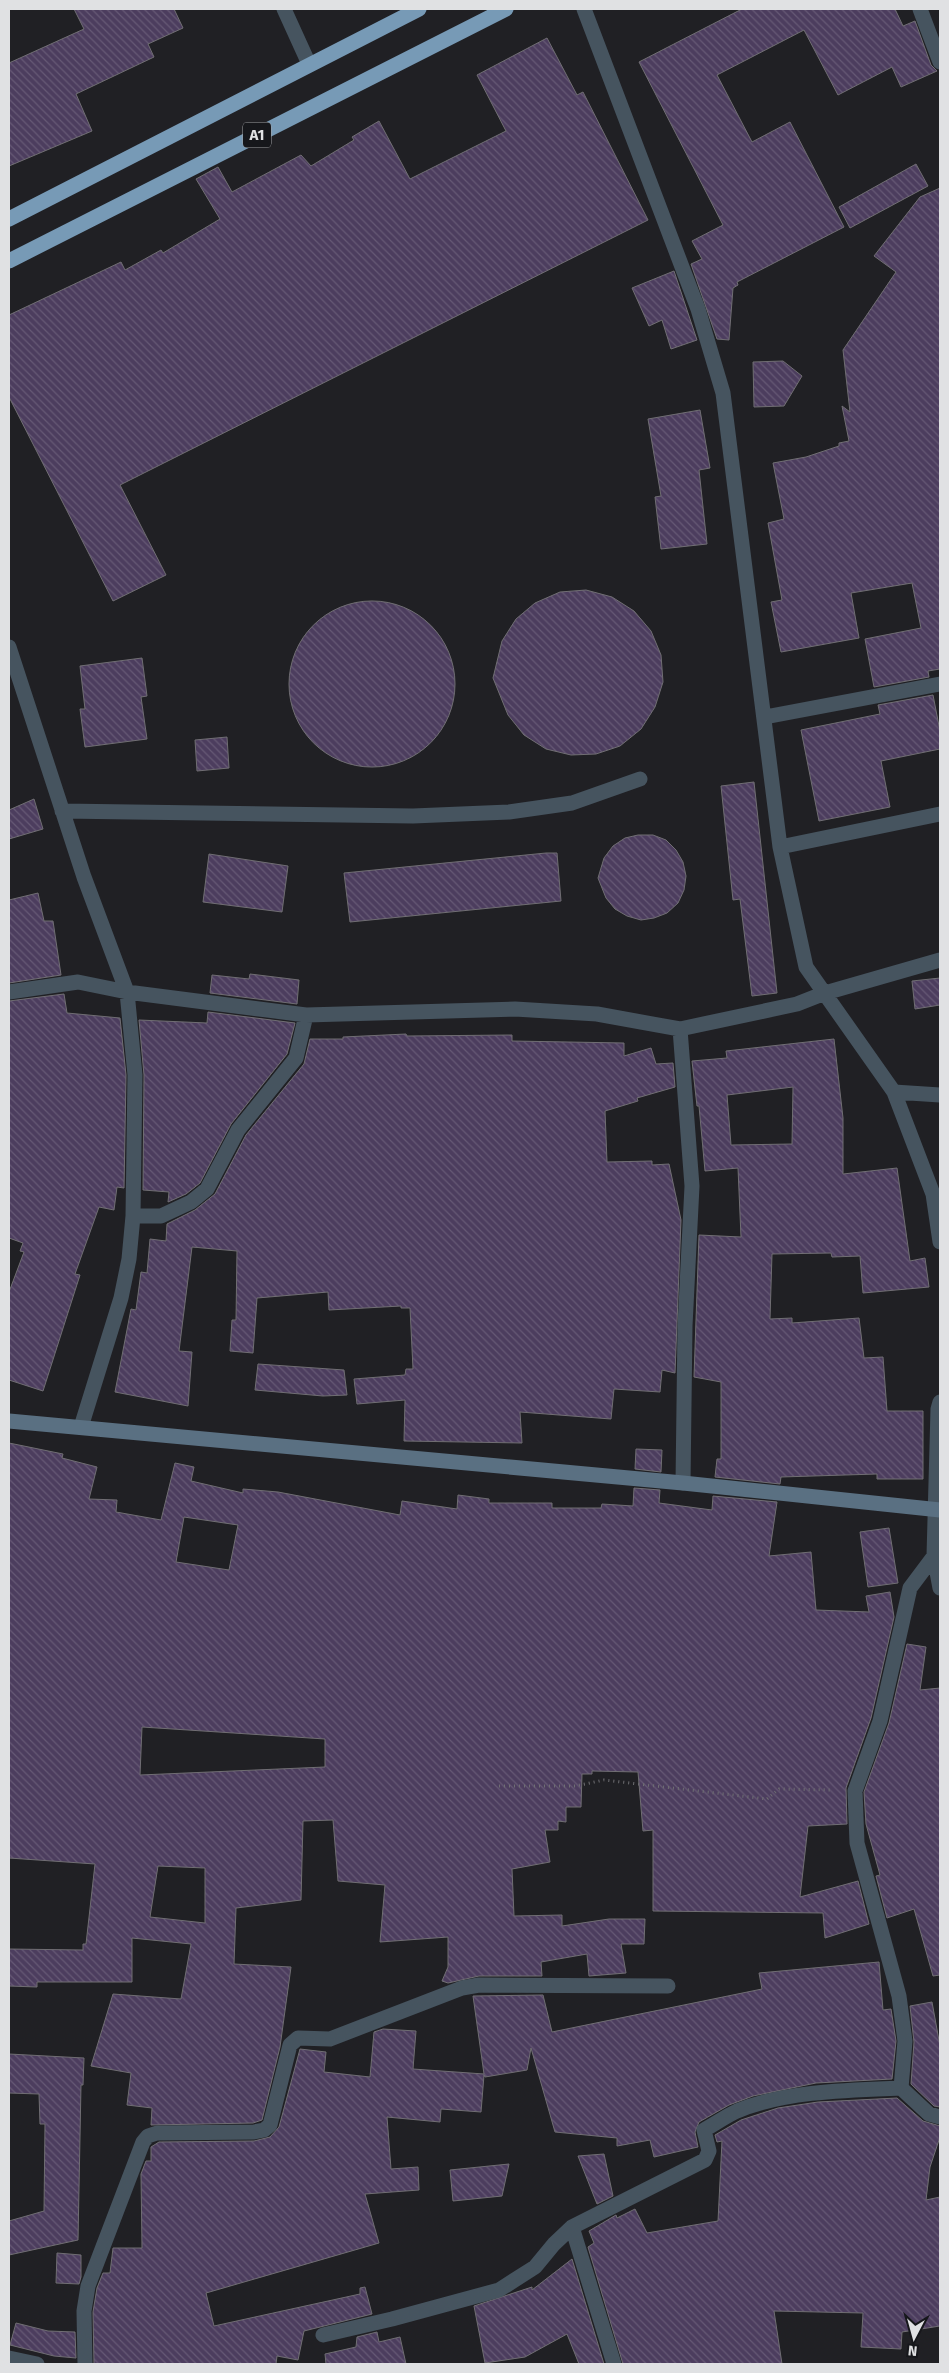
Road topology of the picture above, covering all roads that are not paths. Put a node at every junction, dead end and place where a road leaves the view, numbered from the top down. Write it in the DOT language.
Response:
graph roads {
  1 [pos="284,9"];
  2 [pos="419,9"];
  3 [pos="506,9"];
  4 [pos="584,9"];
  5 [pos="920,9"];
  6 [pos="940,62"];
  7 [pos="309,64"];
  8 [pos="9,219"];
  9 [pos="9,261"];
  10 [pos="9,646"];
  11 [pos="940,684"];
  12 [pos="765,717"];
  13 [pos="640,779"];
  14 [pos="62,811"];
  15 [pos="940,814"];
  16 [pos="780,847"];
  17 [pos="940,960"];
  18 [pos="9,992"];
  19 [pos="128,992"];
  20 [pos="826,993"];
  21 [pos="306,1015"];
  22 [pos="680,1029"];
  23 [pos="894,1092"];
  24 [pos="940,1095"];
  25 [pos="133,1216"];
  26 [pos="940,1242"];
  27 [pos="940,1402"];
  28 [pos="9,1421"];
  29 [pos="81,1427"];
  30 [pos="683,1483"];
  31 [pos="938,1510"];
  32 [pos="934,1556"];
  33 [pos="940,1588"];
  34 [pos="668,1986"];
  35 [pos="901,2088"];
  36 [pos="940,2117"];
  37 [pos="572,2227"];
  38 [pos="323,2335"];
  39 [pos="9,2358"];
  40 [pos="37,2364"];
  41 [pos="84,2364"];
  42 [pos="614,2364"];
  1 -- 7 [label="street"];
  2 -- 7 [label="highway, A1"];
  3 -- 9 [label="highway, A1"];
  4 -- 12 [label="street"];
  5 -- 6 [label="street"];
  7 -- 8 [label="highway, A1"];
  10 -- 14 [label="street"];
  11 -- 12 [label="street"];
  12 -- 16 [label="street"];
  13 -- 14 [label="street"];
  14 -- 19 [label="street"];
  15 -- 16 [label="street"];
  16 -- 20 [label="street"];
  17 -- 20 [label="street"];
  18 -- 19 [label="street"];
  19 -- 21 [label="street"];
  19 -- 25 [label="street"];
  20 -- 22 [label="street"];
  20 -- 23 [label="street"];
  21 -- 22 [label="street"];
  21 -- 25 [label="street"];
  22 -- 30 [label="street"];
  23 -- 24 [label="street"];
  23 -- 26 [label="street"];
  25 -- 29 [label="street"];
  27 -- 31 [label="street"];
  28 -- 29 [label="street"];
  29 -- 30 [label="street"];
  30 -- 31 [label="street"];
  31 -- 32 [label="street"];
  32 -- 33 [label="street"];
  32 -- 35 [label="street"];
  34 -- 41 [label="street"];
  35 -- 36 [label="street"];
  35 -- 37 [label="street"];
  37 -- 38 [label="street"];
  37 -- 42 [label="street"];
  39 -- 40 [label="street"];
}
